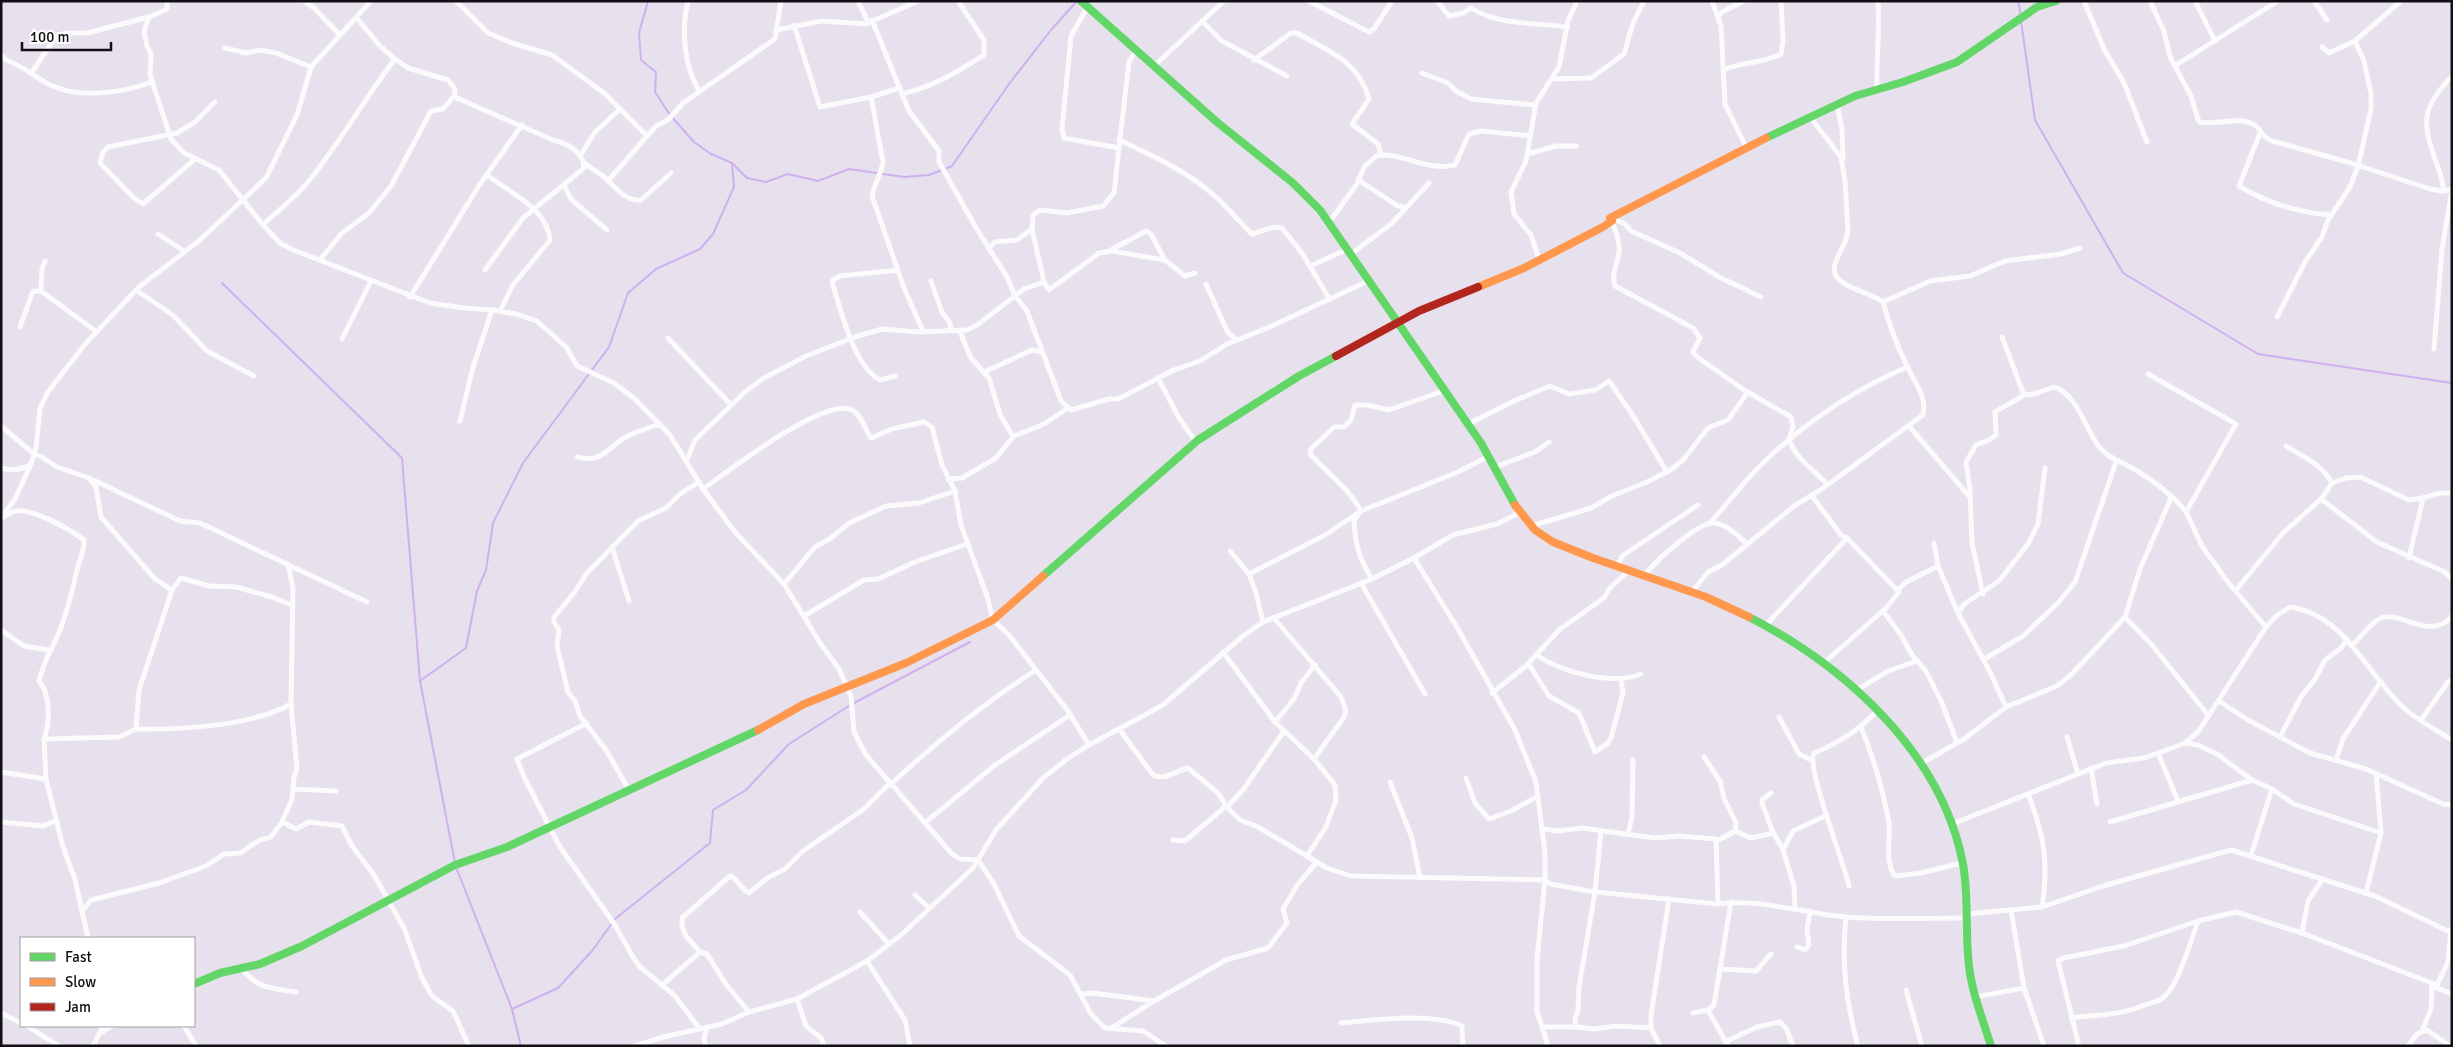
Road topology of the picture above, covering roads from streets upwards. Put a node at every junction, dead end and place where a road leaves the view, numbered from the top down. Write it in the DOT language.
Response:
graph roads {
  1 [pos="167,1"];
  2 [pos="304,1"];
  3 [pos="371,1"];
  4 [pos="456,1"];
  5 [pos="688,1"];
  6 [pos="781,1"];
  7 [pos="858,1"];
  8 [pos="918,1"];
  9 [pos="958,1"];
  10 [pos="1224,1"];
  11 [pos="1309,1"];
  12 [pos="1392,1"];
  13 [pos="1437,1"];
  14 [pos="1576,1"];
  15 [pos="1644,1"];
  16 [pos="1712,1"];
  17 [pos="1744,1"];
  18 [pos="1781,1"];
  19 [pos="1878,1"];
  20 [pos="2056,1"];
  21 [pos="2084,1"];
  22 [pos="2150,1"];
  23 [pos="2195,1"];
  24 [pos="2278,1"];
  25 [pos="2314,1"];
  26 [pos="2401,1"];
  27 [pos="1084,3"];
  28 [pos="149,17"];
  29 [pos="356,17"];
  30 [pos="1718,17"];
  31 [pos="2327,20"];
  32 [pos="870,21"];
  33 [pos="1202,21"];
  34 [pos="794,25"];
  35 [pos="1568,27"];
  36 [pos="776,30"];
  37 [pos="340,34"];
  38 [pos="2214,41"];
  39 [pos="2355,41"];
  40 [pos="2322,47"];
  41 [pos="225,48"];
  42 [pos="1136,50"];
  43 [pos="1,54"];
  44 [pos="395,59"];
  45 [pos="1254,60"];
  46 [pos="2176,65"];
  47 [pos="1154,66"];
  48 [pos="311,67"];
  49 [pos="1723,70"];
  50 [pos="32,72"];
  51 [pos="1422,73"];
  52 [pos="1287,76"];
  53 [pos="2452,76"];
  54 [pos="1552,79"];
  55 [pos="152,82"];
  56 [pos="1877,88"];
  57 [pos="901,91"];
  58 [pos="699,92"];
  59 [pos="454,96"];
  60 [pos="871,97"];
  61 [pos="215,102"];
  62 [pos="1837,104"];
  63 [pos="1535,105"];
  64 [pos="620,109"];
  65 [pos="1810,116"];
  66 [pos="522,126"];
  67 [pos="2260,133"];
  68 [pos="170,135"];
  69 [pos="647,136"];
  70 [pos="1530,136"];
  71 [pos="1119,140"];
  72 [pos="2148,142"];
  73 [pos="1576,146"];
  74 [pos="1746,147"];
  75 [pos="1119,148"];
  76 [pos="1381,154"];
  77 [pos="1527,154"];
  78 [pos="580,156"];
  79 [pos="195,159"];
  80 [pos="1843,162"];
  81 [pos="584,163"];
  82 [pos="2358,166"];
  83 [pos="671,173"];
  84 [pos="487,175"];
  85 [pos="1358,180"];
  86 [pos="608,181"];
  87 [pos="1429,183"];
  88 [pos="564,185"];
  89 [pos="2452,190"];
  90 [pos="2443,191"];
  91 [pos="242,201"];
  92 [pos="535,207"];
  93 [pos="1406,207"];
  94 [pos="2332,215"];
  95 [pos="1611,219"];
  96 [pos="1330,221"];
  97 [pos="263,225"];
  98 [pos="1032,229"];
  99 [pos="607,230"];
  100 [pos="158,234"];
  101 [pos="988,248"];
  102 [pos="2080,248"];
  103 [pos="1111,250"];
  104 [pos="184,251"];
  105 [pos="1350,252"];
  106 [pos="1540,259"];
  107 [pos="320,260"];
  108 [pos="1165,260"];
  109 [pos="45,261"];
  110 [pos="1310,266"];
  111 [pos="485,270"];
  112 [pos="898,270"];
  113 [pos="1195,273"];
  114 [pos="372,280"];
  115 [pos="1370,280"];
  116 [pos="931,281"];
  117 [pos="1044,282"];
  118 [pos="1206,284"];
  119 [pos="136,290"];
  120 [pos="40,291"];
  121 [pos="1015,296"];
  122 [pos="410,297"];
  123 [pos="1761,297"];
  124 [pos="1329,298"];
  125 [pos="1883,302"];
  126 [pos="492,310"];
  127 [pos="500,311"];
  128 [pos="2276,317"];
  129 [pos="1400,323"];
  130 [pos="20,327"];
  131 [pos="951,329"];
  132 [pos="959,330"];
  133 [pos="97,332"];
  134 [pos="923,332"];
  135 [pos="2002,337"];
  136 [pos="668,338"];
  137 [pos="342,339"];
  138 [pos="850,339"];
  139 [pos="1236,340"];
  140 [pos="2434,350"];
  141 [pos="1042,352"];
  142 [pos="1907,367"];
  143 [pos="984,372"];
  144 [pos="2148,374"];
  145 [pos="254,376"];
  146 [pos="895,376"];
  147 [pos="1158,378"];
  148 [pos="1446,390"];
  149 [pos="1748,392"];
  150 [pos="2024,395"];
  151 [pos="731,405"];
  152 [pos="1068,408"];
  153 [pos="460,421"];
  154 [pos="660,424"];
  155 [pos="1468,424"];
  156 [pos="1,426"];
  157 [pos="1909,426"];
  158 [pos="1012,437"];
  159 [pos="1789,440"];
  160 [pos="1196,442"];
  161 [pos="1549,442"];
  162 [pos="2286,446"];
  163 [pos="34,454"];
  164 [pos="1489,456"];
  165 [pos="577,457"];
  166 [pos="688,461"];
  167 [pos="2116,462"];
  168 [pos="31,464"];
  169 [pos="1495,467"];
  170 [pos="1,468"];
  171 [pos="2045,468"];
  172 [pos="1667,472"];
  173 [pos="89,478"];
  174 [pos="948,479"];
  175 [pos="699,482"];
  176 [pos="2332,483"];
  177 [pos="1827,484"];
  178 [pos="703,489"];
  179 [pos="955,491"];
  180 [pos="2452,493"];
  181 [pos="1812,496"];
  182 [pos="1970,497"];
  183 [pos="2171,498"];
  184 [pos="2423,498"];
  185 [pos="2321,499"];
  186 [pos="1698,505"];
  187 [pos="1361,511"];
  188 [pos="1520,512"];
  189 [pos="2186,512"];
  190 [pos="1,518"];
  191 [pos="1710,524"];
  192 [pos="1531,526"];
  193 [pos="1847,538"];
  194 [pos="1934,543"];
  195 [pos="967,544"];
  196 [pos="1747,544"];
  197 [pos="612,547"];
  198 [pos="1230,551"];
  199 [pos="1414,558"];
  200 [pos="2409,558"];
  201 [pos="288,564"];
  202 [pos="1938,566"];
  203 [pos="1617,568"];
  204 [pos="1628,571"];
  205 [pos="1249,574"];
  206 [pos="1644,577"];
  207 [pos="1372,579"];
  208 [pos="2452,580"];
  209 [pos="1361,583"];
  210 [pos="784,584"];
  211 [pos="172,590"];
  212 [pos="1898,590"];
  213 [pos="2236,590"];
  214 [pos="1692,592"];
  215 [pos="1983,594"];
  216 [pos="629,601"];
  217 [pos="367,602"];
  218 [pos="292,605"];
  219 [pos="1883,612"];
  220 [pos="1958,613"];
  221 [pos="804,616"];
  222 [pos="2452,616"];
  223 [pos="2125,617"];
  224 [pos="1274,618"];
  225 [pos="993,620"];
  226 [pos="1263,622"];
  227 [pos="2447,622"];
  228 [pos="1765,626"];
  229 [pos="2266,627"];
  230 [pos="2452,627"];
  231 [pos="1,630"];
  232 [pos="2346,639"];
  233 [pos="2352,645"];
  234 [pos="50,650"];
  235 [pos="1223,652"];
  236 [pos="1536,655"];
  237 [pos="1983,660"];
  238 [pos="1917,661"];
  239 [pos="1825,662"];
  240 [pos="1528,663"];
  241 [pos="1315,665"];
  242 [pos="1036,670"];
  243 [pos="1641,674"];
  244 [pos="2452,679"];
  245 [pos="1621,680"];
  246 [pos="2381,681"];
  247 [pos="848,687"];
  248 [pos="1855,691"];
  249 [pos="1492,693"];
  250 [pos="1426,694"];
  251 [pos="2219,701"];
  252 [pos="291,704"];
  253 [pos="2006,707"];
  254 [pos="1876,711"];
  255 [pos="1070,715"];
  256 [pos="2209,716"];
  257 [pos="1780,717"];
  258 [pos="2420,720"];
  259 [pos="1275,722"];
  260 [pos="587,723"];
  261 [pos="1861,728"];
  262 [pos="136,729"];
  263 [pos="1120,730"];
  264 [pos="1284,731"];
  265 [pos="2067,737"];
  266 [pos="2280,737"];
  267 [pos="44,740"];
  268 [pos="2452,740"];
  269 [pos="1957,743"];
  270 [pos="2185,743"];
  271 [pos="1090,744"];
  272 [pos="2158,754"];
  273 [pos="1704,757"];
  274 [pos="1314,759"];
  275 [pos="1633,760"];
  276 [pos="1812,760"];
  277 [pos="2336,760"];
  278 [pos="1922,763"];
  279 [pos="2091,768"];
  280 [pos="1,772"];
  281 [pos="2376,773"];
  282 [pos="2078,774"];
  283 [pos="46,778"];
  284 [pos="1466,778"];
  285 [pos="2252,780"];
  286 [pos="1390,782"];
  287 [pos="890,784"];
  288 [pos="293,789"];
  289 [pos="2272,789"];
  290 [pos="629,790"];
  291 [pos="336,791"];
  292 [pos="1771,793"];
  293 [pos="2028,794"];
  294 [pos="1538,796"];
  295 [pos="2178,801"];
  296 [pos="2096,804"];
  297 [pos="2452,805"];
  298 [pos="1227,806"];
  299 [pos="1827,815"];
  300 [pos="57,820"];
  301 [pos="1,822"];
  302 [pos="282,822"];
  303 [pos="926,822"];
  304 [pos="2110,822"];
  305 [pos="1952,824"];
  306 [pos="551,826"];
  307 [pos="1543,829"];
  308 [pos="1601,831"];
  309 [pos="1735,831"];
  310 [pos="1774,833"];
  311 [pos="2380,833"];
  312 [pos="1628,834"];
  313 [pos="1776,839"];
  314 [pos="1173,840"];
  315 [pos="1716,840"];
  316 [pos="1788,841"];
  317 [pos="1783,850"];
  318 [pos="2251,855"];
  319 [pos="1307,856"];
  320 [pos="978,860"];
  321 [pos="1317,862"];
  322 [pos="1962,863"];
  323 [pos="1420,878"];
  324 [pos="2323,879"];
  325 [pos="1547,882"];
  326 [pos="1849,886"];
  327 [pos="1594,892"];
  328 [pos="2366,893"];
  329 [pos="915,895"];
  330 [pos="1669,899"];
  331 [pos="390,901"];
  332 [pos="1731,902"];
  333 [pos="1718,904"];
  334 [pos="2042,907"];
  335 [pos="929,908"];
  336 [pos="1795,909"];
  337 [pos="2011,910"];
  338 [pos="82,911"];
  339 [pos="1810,911"];
  340 [pos="860,912"];
  341 [pos="1967,916"];
  342 [pos="1846,917"];
  343 [pos="2198,921"];
  344 [pos="2451,930"];
  345 [pos="2302,933"];
  346 [pos="88,937"];
  347 [pos="889,944"];
  348 [pos="1797,947"];
  349 [pos="700,952"];
  350 [pos="1770,954"];
  351 [pos="2450,956"];
  352 [pos="867,961"];
  353 [pos="241,967"];
  354 [pos="1721,969"];
  355 [pos="195,984"];
  356 [pos="662,985"];
  357 [pos="2434,985"];
  358 [pos="2024,988"];
  359 [pos="1906,990"];
  360 [pos="296,992"];
  361 [pos="1082,994"];
  362 [pos="2452,994"];
  363 [pos="1975,997"];
  364 [pos="797,999"];
  365 [pos="1154,1002"];
  366 [pos="1708,1010"];
  367 [pos="749,1012"];
  368 [pos="1,1013"];
  369 [pos="1692,1013"];
  370 [pos="2071,1018"];
  371 [pos="20,1022"];
  372 [pos="1341,1023"];
  373 [pos="1544,1026"];
  374 [pos="29,1027"];
  375 [pos="103,1027"];
  376 [pos="110,1027"];
  377 [pos="185,1027"];
  378 [pos="707,1027"];
  379 [pos="1113,1027"];
  380 [pos="1576,1027"];
  381 [pos="1651,1028"];
  382 [pos="700,1029"];
  383 [pos="2422,1031"];
  384 [pos="100,1034"];
  385 [pos="94,1045"];
  386 [pos="1727,1045"];
  387 [pos="59,1046"];
  388 [pos="87,1046"];
  389 [pos="196,1046"];
  390 [pos="469,1046"];
  391 [pos="635,1046"];
  392 [pos="706,1046"];
  393 [pos="824,1046"];
  394 [pos="910,1046"];
  395 [pos="1166,1046"];
  396 [pos="1463,1046"];
  397 [pos="1545,1046"];
  398 [pos="1660,1046"];
  399 [pos="1793,1046"];
  400 [pos="1858,1046"];
  401 [pos="1922,1046"];
  402 [pos="1990,1046"];
  403 [pos="2044,1046"];
  404 [pos="2080,1046"];
  405 [pos="2408,1046"];
  406 [pos="2450,1046"];
  1 -- 28 [label="street"];
  2 -- 37 [label="street"];
  3 -- 29 [label="street"];
  4 -- 64 [label="street"];
  5 -- 58 [label="street"];
  6 -- 36 [label="street"];
  7 -- 32 [label="street"];
  8 -- 32 [label="street"];
  9 -- 57 [label="street"];
  10 -- 33 [label="street"];
  11 -- 12 [label="street"];
  13 -- 35 [label="street"];
  14 -- 35 [label="street"];
  15 -- 54 [label="street"];
  16 -- 30 [label="street"];
  17 -- 30 [label="street"];
  18 -- 49 [label="street"];
  19 -- 56 [label="street"];
  20 -- 56 [label="street"];
  21 -- 72 [label="street"];
  22 -- 46 [label="street"];
  23 -- 38 [label="street"];
  24 -- 38 [label="street"];
  25 -- 31 [label="street"];
  26 -- 39 [label="street"];
  27 -- 42 [label="street"];
  27 -- 75 [label="street"];
  28 -- 50 [label="street"];
  28 -- 55 [label="street"];
  29 -- 37 [label="street"];
  29 -- 44 [label="street"];
  30 -- 49 [label="street"];
  32 -- 34 [label="street"];
  32 -- 57 [label="street"];
  33 -- 45 [label="street"];
  33 -- 47 [label="street"];
  34 -- 36 [label="street"];
  34 -- 60 [label="street"];
  35 -- 54 [label="street"];
  36 -- 58 [label="street"];
  37 -- 48 [label="street"];
  38 -- 46 [label="street"];
  39 -- 40 [label="street"];
  39 -- 82 [label="street"];
  41 -- 48 [label="street"];
  42 -- 47 [label="street"];
  42 -- 71 [label="street"];
  43 -- 50 [label="street"];
  44 -- 59 [label="street"];
  44 -- 97 [label="street"];
  45 -- 52 [label="street"];
  45 -- 76 [label="street"];
  46 -- 67 [label="street"];
  47 -- 96 [label="street"];
  48 -- 91 [label="street"];
  49 -- 74 [label="street"];
  50 -- 55 [label="street"];
  51 -- 63 [label="street"];
  53 -- 90 [label="street"];
  54 -- 63 [label="street"];
  55 -- 68 [label="street"];
  56 -- 62 [label="street"];
  57 -- 60 [label="street"];
  57 -- 101 [label="street"];
  58 -- 69 [label="street"];
  59 -- 66 [label="street"];
  59 -- 107 [label="street"];
  60 -- 112 [label="street"];
  61 -- 68 [label="street"];
  62 -- 65 [label="street"];
  62 -- 80 [label="street"];
  63 -- 70 [label="street"];
  64 -- 69 [label="street"];
  64 -- 78 [label="street"];
  65 -- 74 [label="street"];
  65 -- 80 [label="street"];
  66 -- 78 [label="street"];
  66 -- 84 [label="street"];
  67 -- 82 [label="street"];
  67 -- 94 [label="street"];
  68 -- 79 [label="street"];
  68 -- 79 [label="street"];
  69 -- 86 [label="street"];
  70 -- 76 [label="street"];
  70 -- 77 [label="street"];
  71 -- 75 [label="street"];
  71 -- 110 [label="street"];
  73 -- 77 [label="street"];
  74 -- 95 [label="street"];
  75 -- 98 [label="street"];
  76 -- 85 [label="street"];
  77 -- 106 [label="street"];
  78 -- 81 [label="street"];
  79 -- 91 [label="street"];
  80 -- 125 [label="street"];
  81 -- 86 [label="street"];
  81 -- 88 [label="street"];
  82 -- 90 [label="street"];
  82 -- 94 [label="street"];
  83 -- 86 [label="street"];
  84 -- 92 [label="street"];
  84 -- 122 [label="street"];
  85 -- 93 [label="street"];
  85 -- 96 [label="street"];
  87 -- 93 [label="street"];
  88 -- 92 [label="street"];
  88 -- 99 [label="street"];
  89 -- 90 [label="street"];
  89 -- 140 [label="street"];
  91 -- 97 [label="street"];
  91 -- 104 [label="street"];
  92 -- 111 [label="street"];
  92 -- 127 [label="street"];
  93 -- 105 [label="street"];
  94 -- 128 [label="street"];
  95 -- 106 [label="street"];
  95 -- 123 [label="street"];
  95 -- 149 [label="street"];
  96 -- 105 [label="street"];
  97 -- 107 [label="street"];
  98 -- 101 [label="street"];
  98 -- 117 [label="street"];
  100 -- 104 [label="street"];
  101 -- 121 [label="street"];
  102 -- 125 [label="street"];
  103 -- 108 [label="street"];
  103 -- 108 [label="street"];
  103 -- 117 [label="street"];
  104 -- 119 [label="street"];
  105 -- 110 [label="street"];
  105 -- 115 [label="street"];
  106 -- 129 [label="street"];
  107 -- 114 [label="street"];
  108 -- 113 [label="street"];
  109 -- 120 [label="street"];
  110 -- 124 [label="street"];
  112 -- 134 [label="street"];
  112 -- 138 [label="street"];
  114 -- 122 [label="street"];
  114 -- 137 [label="street"];
  115 -- 124 [label="street"];
  115 -- 129 [label="street"];
  116 -- 131 [label="street"];
  117 -- 121 [label="street"];
  118 -- 139 [label="street"];
  119 -- 133 [label="street"];
  119 -- 145 [label="street"];
  120 -- 130 [label="street"];
  120 -- 133 [label="street"];
  121 -- 132 [label="street"];
  121 -- 141 [label="street"];
  122 -- 126 [label="street"];
  124 -- 139 [label="street"];
  125 -- 142 [label="street"];
  126 -- 127 [label="street"];
  126 -- 153 [label="street"];
  127 -- 154 [label="street"];
  129 -- 148 [label="street"];
  129 -- 160 [label="street"];
  131 -- 132 [label="street"];
  131 -- 134 [label="street"];
  132 -- 143 [label="street"];
  133 -- 163 [label="street"];
  134 -- 138 [label="street"];
  135 -- 150 [label="street"];
  136 -- 151 [label="street"];
  138 -- 146 [label="street"];
  138 -- 151 [label="street"];
  139 -- 147 [label="street"];
  141 -- 143 [label="street"];
  141 -- 152 [label="street"];
  142 -- 157 [label="street"];
  142 -- 159 [label="street"];
  143 -- 158 [label="street"];
  144 -- 189 [label="street"];
  147 -- 152 [label="street"];
  147 -- 160 [label="street"];
  148 -- 155 [label="street"];
  148 -- 187 [label="street"];
  149 -- 159 [label="street"];
  149 -- 172 [label="street"];
  150 -- 167 [label="street"];
  150 -- 182 [label="street"];
  151 -- 166 [label="street"];
  152 -- 158 [label="street"];
  154 -- 165 [label="street"];
  154 -- 166 [label="street"];
  155 -- 164 [label="street"];
  155 -- 172 [label="street"];
  156 -- 163 [label="street"];
  157 -- 177 [label="street"];
  157 -- 182 [label="street"];
  158 -- 174 [label="street"];
  159 -- 177 [label="street"];
  159 -- 191 [label="street"];
  160 -- 225 [label="street"];
  161 -- 169 [label="street"];
  162 -- 176 [label="street"];
  163 -- 168 [label="street"];
  163 -- 173 [label="street"];
  164 -- 169 [label="street"];
  164 -- 187 [label="street"];
  166 -- 175 [label="street"];
  167 -- 183 [label="street"];
  167 -- 237 [label="street"];
  168 -- 170 [label="street"];
  168 -- 190 [label="street"];
  169 -- 188 [label="street"];
  171 -- 215 [label="street"];
  172 -- 192 [label="street"];
  173 -- 201 [label="street"];
  173 -- 211 [label="street"];
  174 -- 178 [label="street"];
  174 -- 179 [label="street"];
  175 -- 178 [label="street"];
  175 -- 197 [label="street"];
  176 -- 184 [label="street"];
  176 -- 185 [label="street"];
  177 -- 181 [label="street"];
  178 -- 210 [label="street"];
  179 -- 195 [label="street"];
  179 -- 210 [label="street"];
  180 -- 184 [label="street"];
  181 -- 193 [label="street"];
  181 -- 196 [label="street"];
  182 -- 215 [label="street"];
  183 -- 189 [label="street"];
  183 -- 223 [label="street"];
  184 -- 200 [label="street"];
  185 -- 200 [label="street"];
  185 -- 213 [label="street"];
  186 -- 203 [label="street"];
  187 -- 205 [label="street"];
  187 -- 207 [label="street"];
  188 -- 192 [label="street"];
  188 -- 199 [label="street"];
  189 -- 213 [label="street"];
  190 -- 234 [label="street"];
  191 -- 196 [label="street"];
  191 -- 206 [label="street"];
  192 -- 203 [label="street"];
  193 -- 212 [label="street"];
  193 -- 228 [label="street"];
  194 -- 202 [label="street"];
  195 -- 221 [label="street"];
  195 -- 225 [label="street"];
  196 -- 214 [label="street"];
  197 -- 216 [label="street"];
  197 -- 260 [label="street"];
  198 -- 205 [label="street"];
  199 -- 207 [label="street"];
  199 -- 249 [label="street"];
  200 -- 208 [label="street"];
  201 -- 217 [label="street"];
  201 -- 218 [label="street"];
  202 -- 212 [label="street"];
  202 -- 220 [label="street"];
  203 -- 204 [label="street"];
  204 -- 206 [label="street"];
  204 -- 236 [label="street"];
  205 -- 226 [label="street"];
  206 -- 214 [label="street"];
  207 -- 209 [label="street"];
  209 -- 224 [label="street"];
  209 -- 250 [label="street"];
  210 -- 221 [label="street"];
  211 -- 218 [label="street"];
  211 -- 262 [label="street"];
  212 -- 219 [label="street"];
  213 -- 229 [label="street"];
  214 -- 228 [label="street"];
  215 -- 220 [label="street"];
  218 -- 252 [label="street"];
  219 -- 238 [label="street"];
  219 -- 239 [label="street"];
  220 -- 237 [label="street"];
  221 -- 247 [label="street"];
  222 -- 227 [label="street"];
  223 -- 253 [label="street"];
  223 -- 256 [label="street"];
  224 -- 226 [label="street"];
  224 -- 241 [label="street"];
  225 -- 242 [label="street"];
  225 -- 247 [label="street"];
  226 -- 235 [label="street"];
  227 -- 230 [label="street"];
  227 -- 233 [label="street"];
  228 -- 239 [label="street"];
  229 -- 232 [label="street"];
  229 -- 251 [label="street"];
  231 -- 234 [label="street"];
  232 -- 233 [label="street"];
  232 -- 266 [label="street"];
  233 -- 246 [label="street"];
  234 -- 267 [label="street"];
  235 -- 259 [label="street"];
  235 -- 263 [label="street"];
  236 -- 240 [label="street"];
  236 -- 245 [label="street"];
  237 -- 253 [label="street"];
  238 -- 248 [label="street"];
  238 -- 269 [label="street"];
  239 -- 248 [label="street"];
  240 -- 245 [label="street"];
  240 -- 249 [label="street"];
  241 -- 259 [label="street"];
  241 -- 274 [label="street"];
  242 -- 255 [label="street"];
  242 -- 287 [label="street"];
  243 -- 245 [label="street"];
  244 -- 258 [label="street"];
  246 -- 258 [label="street"];
  246 -- 277 [label="street"];
  247 -- 287 [label="street"];
  247 -- 290 [label="street"];
  248 -- 254 [label="street"];
  249 -- 294 [label="street"];
  251 -- 256 [label="street"];
  251 -- 266 [label="street"];
  252 -- 262 [label="street"];
  252 -- 288 [label="street"];
  253 -- 269 [label="street"];
  254 -- 261 [label="street"];
  254 -- 278 [label="street"];
  255 -- 271 [label="street"];
  255 -- 303 [label="street"];
  256 -- 270 [label="street"];
  257 -- 276 [label="street"];
  258 -- 268 [label="street"];
  259 -- 264 [label="street"];
  260 -- 290 [label="street"];
  260 -- 306 [label="street"];
  261 -- 276 [label="street"];
  261 -- 322 [label="street"];
  262 -- 267 [label="street"];
  263 -- 271 [label="street"];
  263 -- 298 [label="street"];
  264 -- 274 [label="street"];
  264 -- 298 [label="street"];
  265 -- 282 [label="street"];
  266 -- 277 [label="street"];
  267 -- 283 [label="street"];
  269 -- 278 [label="street"];
  270 -- 272 [label="street"];
  270 -- 285 [label="street"];
  271 -- 320 [label="street"];
  272 -- 279 [label="street"];
  272 -- 295 [label="street"];
  273 -- 309 [label="street"];
  274 -- 319 [label="street"];
  275 -- 312 [label="street"];
  276 -- 299 [label="street"];
  277 -- 281 [label="street"];
  278 -- 305 [label="street"];
  279 -- 282 [label="street"];
  279 -- 296 [label="street"];
  280 -- 283 [label="street"];
  281 -- 297 [label="street"];
  281 -- 311 [label="street"];
  282 -- 293 [label="street"];
  283 -- 300 [label="street"];
  284 -- 294 [label="street"];
  285 -- 289 [label="street"];
  285 -- 295 [label="street"];
  286 -- 323 [label="street"];
  287 -- 303 [label="street"];
  287 -- 349 [label="street"];
  288 -- 291 [label="street"];
  288 -- 302 [label="street"];
  289 -- 311 [label="street"];
  289 -- 318 [label="street"];
  290 -- 306 [label="street"];
  292 -- 310 [label="street"];
  293 -- 305 [label="street"];
  293 -- 334 [label="street"];
  294 -- 307 [label="street"];
  295 -- 304 [label="street"];
  298 -- 314 [label="street"];
  298 -- 319 [label="street"];
  299 -- 316 [label="street"];
  299 -- 326 [label="street"];
  300 -- 301 [label="street"];
  300 -- 338 [label="street"];
  302 -- 331 [label="street"];
  302 -- 338 [label="street"];
  303 -- 320 [label="street"];
  305 -- 322 [label="street"];
  306 -- 331 [label="street"];
  306 -- 356 [label="street"];
  307 -- 308 [label="street"];
  307 -- 325 [label="street"];
  308 -- 312 [label="street"];
  308 -- 327 [label="street"];
  309 -- 310 [label="street"];
  309 -- 315 [label="street"];
  310 -- 313 [label="street"];
  311 -- 328 [label="street"];
  312 -- 315 [label="street"];
  313 -- 316 [label="street"];
  313 -- 317 [label="street"];
  315 -- 333 [label="street"];
  316 -- 317 [label="street"];
  317 -- 336 [label="street"];
  318 -- 324 [label="street"];
  318 -- 334 [label="street"];
  319 -- 321 [label="street"];
  320 -- 335 [label="street"];
  320 -- 361 [label="street"];
  321 -- 323 [label="street"];
  321 -- 365 [label="street"];
  322 -- 341 [label="street"];
  323 -- 325 [label="street"];
  324 -- 328 [label="street"];
  324 -- 345 [label="street"];
  325 -- 327 [label="street"];
  325 -- 373 [label="street"];
  327 -- 330 [label="street"];
  327 -- 380 [label="street"];
  328 -- 344 [label="street"];
  329 -- 335 [label="street"];
  330 -- 333 [label="street"];
  330 -- 381 [label="street"];
  331 -- 353 [label="street"];
  331 -- 390 [label="street"];
  332 -- 333 [label="street"];
  332 -- 336 [label="street"];
  332 -- 354 [label="street"];
  334 -- 337 [label="street"];
  335 -- 347 [label="street"];
  336 -- 339 [label="street"];
  337 -- 341 [label="street"];
  337 -- 358 [label="street"];
  338 -- 346 [label="street"];
  339 -- 342 [label="street"];
  339 -- 348 [label="street"];
  340 -- 347 [label="street"];
  341 -- 342 [label="street"];
  341 -- 363 [label="street"];
  342 -- 400 [label="street"];
  343 -- 345 [label="street"];
  343 -- 370 [label="street"];
  343 -- 370 [label="street"];
  344 -- 351 [label="street"];
  345 -- 357 [label="street"];
  347 -- 352 [label="street"];
  349 -- 356 [label="street"];
  349 -- 367 [label="street"];
  350 -- 354 [label="street"];
  351 -- 357 [label="street"];
  352 -- 364 [label="street"];
  352 -- 394 [label="street"];
  353 -- 355 [label="street"];
  353 -- 360 [label="street"];
  354 -- 366 [label="street"];
  356 -- 382 [label="street"];
  357 -- 362 [label="street"];
  357 -- 383 [label="street"];
  358 -- 363 [label="street"];
  358 -- 403 [label="street"];
  359 -- 401 [label="street"];
  361 -- 365 [label="street"];
  361 -- 379 [label="street"];
  363 -- 402 [label="street"];
  364 -- 367 [label="street"];
  364 -- 393 [label="street"];
  365 -- 379 [label="street"];
  366 -- 369 [label="street"];
  366 -- 386 [label="street"];
  367 -- 378 [label="street"];
  368 -- 371 [label="street"];
  370 -- 404 [label="street"];
  372 -- 396 [label="street"];
  373 -- 380 [label="street"];
  373 -- 397 [label="street"];
  374 -- 387 [label="street"];
  375 -- 384 [label="street"];
  376 -- 384 [label="street"];
  377 -- 389 [label="street"];
  378 -- 382 [label="street"];
  378 -- 392 [label="street"];
  379 -- 395 [label="street"];
  380 -- 381 [label="street"];
  381 -- 398 [label="street"];
  382 -- 391 [label="street"];
  383 -- 405 [label="street"];
  383 -- 406 [label="street"];
  384 -- 385 [label="street"];
  385 -- 388 [label="street"];
  386 -- 399 [label="street"];
}
